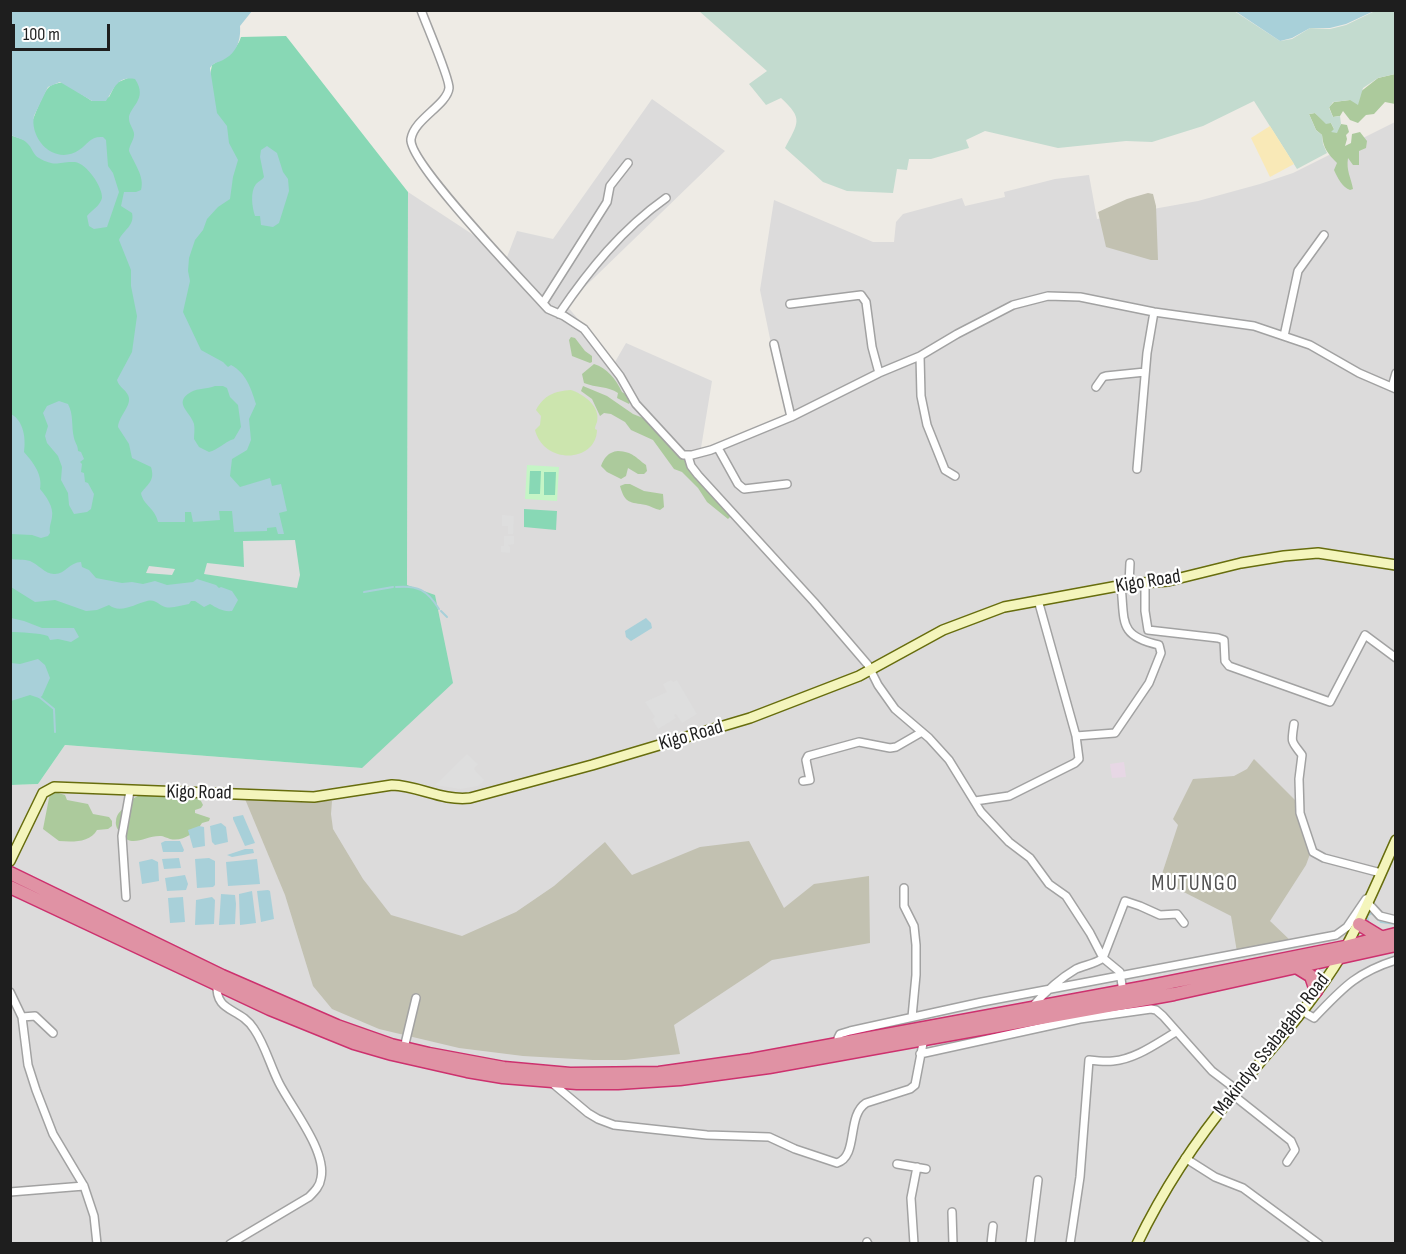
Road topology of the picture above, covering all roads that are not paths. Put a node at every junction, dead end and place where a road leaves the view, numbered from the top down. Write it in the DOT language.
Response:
graph roads {
  1 [pos="421,10"];
  2 [pos="628,163"];
  3 [pos="666,198"];
  4 [pos="1324,235"];
  5 [pos="543,303"];
  6 [pos="790,304"];
  7 [pos="1154,312"];
  8 [pos="559,314"];
  9 [pos="1284,336"];
  10 [pos="774,344"];
  11 [pos="920,356"];
  12 [pos="1145,372"];
  13 [pos="879,373"];
  14 [pos="1395,374"];
  15 [pos="1095,387"];
  16 [pos="1394,388"];
  17 [pos="791,417"];
  18 [pos="718,448"];
  19 [pos="688,456"];
  20 [pos="1137,469"];
  21 [pos="955,476"];
  22 [pos="787,484"];
  23 [pos="1130,563"];
  24 [pos="1395,565"];
  25 [pos="1145,583"];
  26 [pos="1125,585"];
  27 [pos="1038,600"];
  28 [pos="1395,658"];
  29 [pos="871,670"];
  30 [pos="1294,724"];
  31 [pos="922,732"];
  32 [pos="1076,736"];
  33 [pos="803,781"];
  34 [pos="130,791"];
  35 [pos="975,801"];
  36 [pos="1395,840"];
  37 [pos="10,861"];
  38 [pos="10,873"];
  39 [pos="1379,878"];
  40 [pos="10,886"];
  41 [pos="904,888"];
  42 [pos="126,897"];
  43 [pos="1368,903"];
  44 [pos="1395,920"];
  45 [pos="1184,923"];
  46 [pos="1359,924"];
  47 [pos="1395,934"];
  48 [pos="1382,938"];
  49 [pos="1395,945"];
  50 [pos="1343,952"];
  51 [pos="1103,958"];
  52 [pos="1395,960"];
  53 [pos="1298,968"];
  54 [pos="1121,976"];
  55 [pos="217,983"];
  56 [pos="1046,990"];
  57 [pos="1316,991"];
  58 [pos="10,992"];
  59 [pos="1123,992"];
  60 [pos="416,998"];
  61 [pos="1032,1007"];
  62 [pos="1302,1011"];
  63 [pos="22,1017"];
  64 [pos="912,1017"];
  65 [pos="1176,1032"];
  66 [pos="52,1033"];
  67 [pos="924,1038"];
  68 [pos="839,1045"];
  69 [pos="404,1048"];
  70 [pos="920,1054"];
  71 [pos="551,1082"];
  72 [pos="1235,1092"];
  73 [pos="1185,1158"];
  74 [pos="1287,1162"];
  75 [pos="897,1164"];
  76 [pos="916,1167"];
  77 [pos="926,1169"];
  78 [pos="1038,1180"];
  79 [pos="84,1186"];
  80 [pos="10,1192"];
  81 [pos="952,1212"];
  82 [pos="993,1226"];
  83 [pos="97,1244"];
  84 [pos="230,1244"];
  85 [pos="915,1244"];
  86 [pos="953,1244"];
  87 [pos="991,1244"];
  88 [pos="1030,1244"];
  89 [pos="1070,1244"];
  90 [pos="1137,1244"];
  91 [pos="1318,1244"];
  1 -- 5 [label="street"];
  2 -- 5 [label="street"];
  3 -- 8 [label="street"];
  4 -- 9 [label="street"];
  5 -- 8 [label="street"];
  6 -- 13 [label="street"];
  7 -- 9 [label="street"];
  7 -- 11 [label="street"];
  7 -- 12 [label="street"];
  8 -- 19 [label="street"];
  9 -- 16 [label="street"];
  10 -- 17 [label="street"];
  11 -- 13 [label="street"];
  11 -- 21 [label="street"];
  12 -- 15 [label="street"];
  12 -- 20 [label="street"];
  13 -- 17 [label="street"];
  14 -- 16 [label="street"];
  17 -- 18 [label="street"];
  18 -- 19 [label="street"];
  18 -- 22 [label="street"];
  19 -- 29 [label="street"];
  23 -- 26 [label="street"];
  24 -- 25 [label="street, Kigo Road"];
  25 -- 26 [label="street, Kigo Road"];
  25 -- 28 [label="street"];
  26 -- 27 [label="street, Kigo Road"];
  26 -- 32 [label="street"];
  27 -- 29 [label="street, Kigo Road"];
  27 -- 32 [label="street"];
  29 -- 31 [label="street"];
  29 -- 34 [label="street, Kigo Road"];
  30 -- 39 [label="street"];
  31 -- 33 [label="street"];
  31 -- 35 [label="street"];
  32 -- 35 [label="street"];
  34 -- 37 [label="street, Kigo Road"];
  34 -- 42 [label="street"];
  35 -- 51 [label="street"];
  36 -- 39 [label="street, Makindye Ssabagabo Road"];
  38 -- 69 [label="highway"];
  39 -- 43 [label="street, Makindye Ssabagabo Road"];
  39 -- 54 [label="street"];
  40 -- 55 [label="highway"];
  41 -- 64 [label="street"];
  43 -- 44 [label="street"];
  43 -- 46 [label="street, Makindye Ssabagabo Road"];
  45 -- 51 [label="street"];
  46 -- 48 [label="highway"];
  46 -- 50 [label="street, Makindye Ssabagabo Road"];
  47 -- 48 [label="highway"];
  48 -- 50 [label="highway"];
  49 -- 50 [label="highway"];
  50 -- 53 [label="highway"];
  50 -- 57 [label="street, Makindye Ssabagabo Road"];
  50 -- 59 [label="highway"];
  51 -- 54 [label="street"];
  51 -- 56 [label="street"];
  52 -- 62 [label="street"];
  53 -- 57 [label="highway"];
  53 -- 67 [label="highway"];
  54 -- 56 [label="street"];
  54 -- 59 [label="street"];
  55 -- 71 [label="highway"];
  55 -- 84 [label="street"];
  56 -- 61 [label="street"];
  56 -- 64 [label="street"];
  57 -- 62 [label="street, Makindye Ssabagabo Road"];
  58 -- 63 [label="street"];
  59 -- 61 [label="highway"];
  60 -- 69 [label="street"];
  61 -- 68 [label="highway"];
  62 -- 72 [label="street, Makindye Ssabagabo Road"];
  63 -- 66 [label="street"];
  63 -- 79 [label="street"];
  64 -- 68 [label="street"];
  65 -- 70 [label="street"];
  65 -- 72 [label="street"];
  65 -- 89 [label="street"];
  67 -- 70 [label="street"];
  67 -- 71 [label="highway"];
  68 -- 69 [label="highway"];
  70 -- 71 [label="street"];
  72 -- 73 [label="street, Makindye Ssabagabo Road"];
  72 -- 74 [label="street"];
  73 -- 90 [label="street, Makindye Ssabagabo Road"];
  73 -- 91 [label="street"];
  75 -- 76 [label="street"];
  76 -- 77 [label="street"];
  76 -- 85 [label="street"];
  78 -- 88 [label="street"];
  79 -- 80 [label="street"];
  79 -- 83 [label="street"];
  81 -- 86 [label="street"];
  82 -- 87 [label="street"];
}
